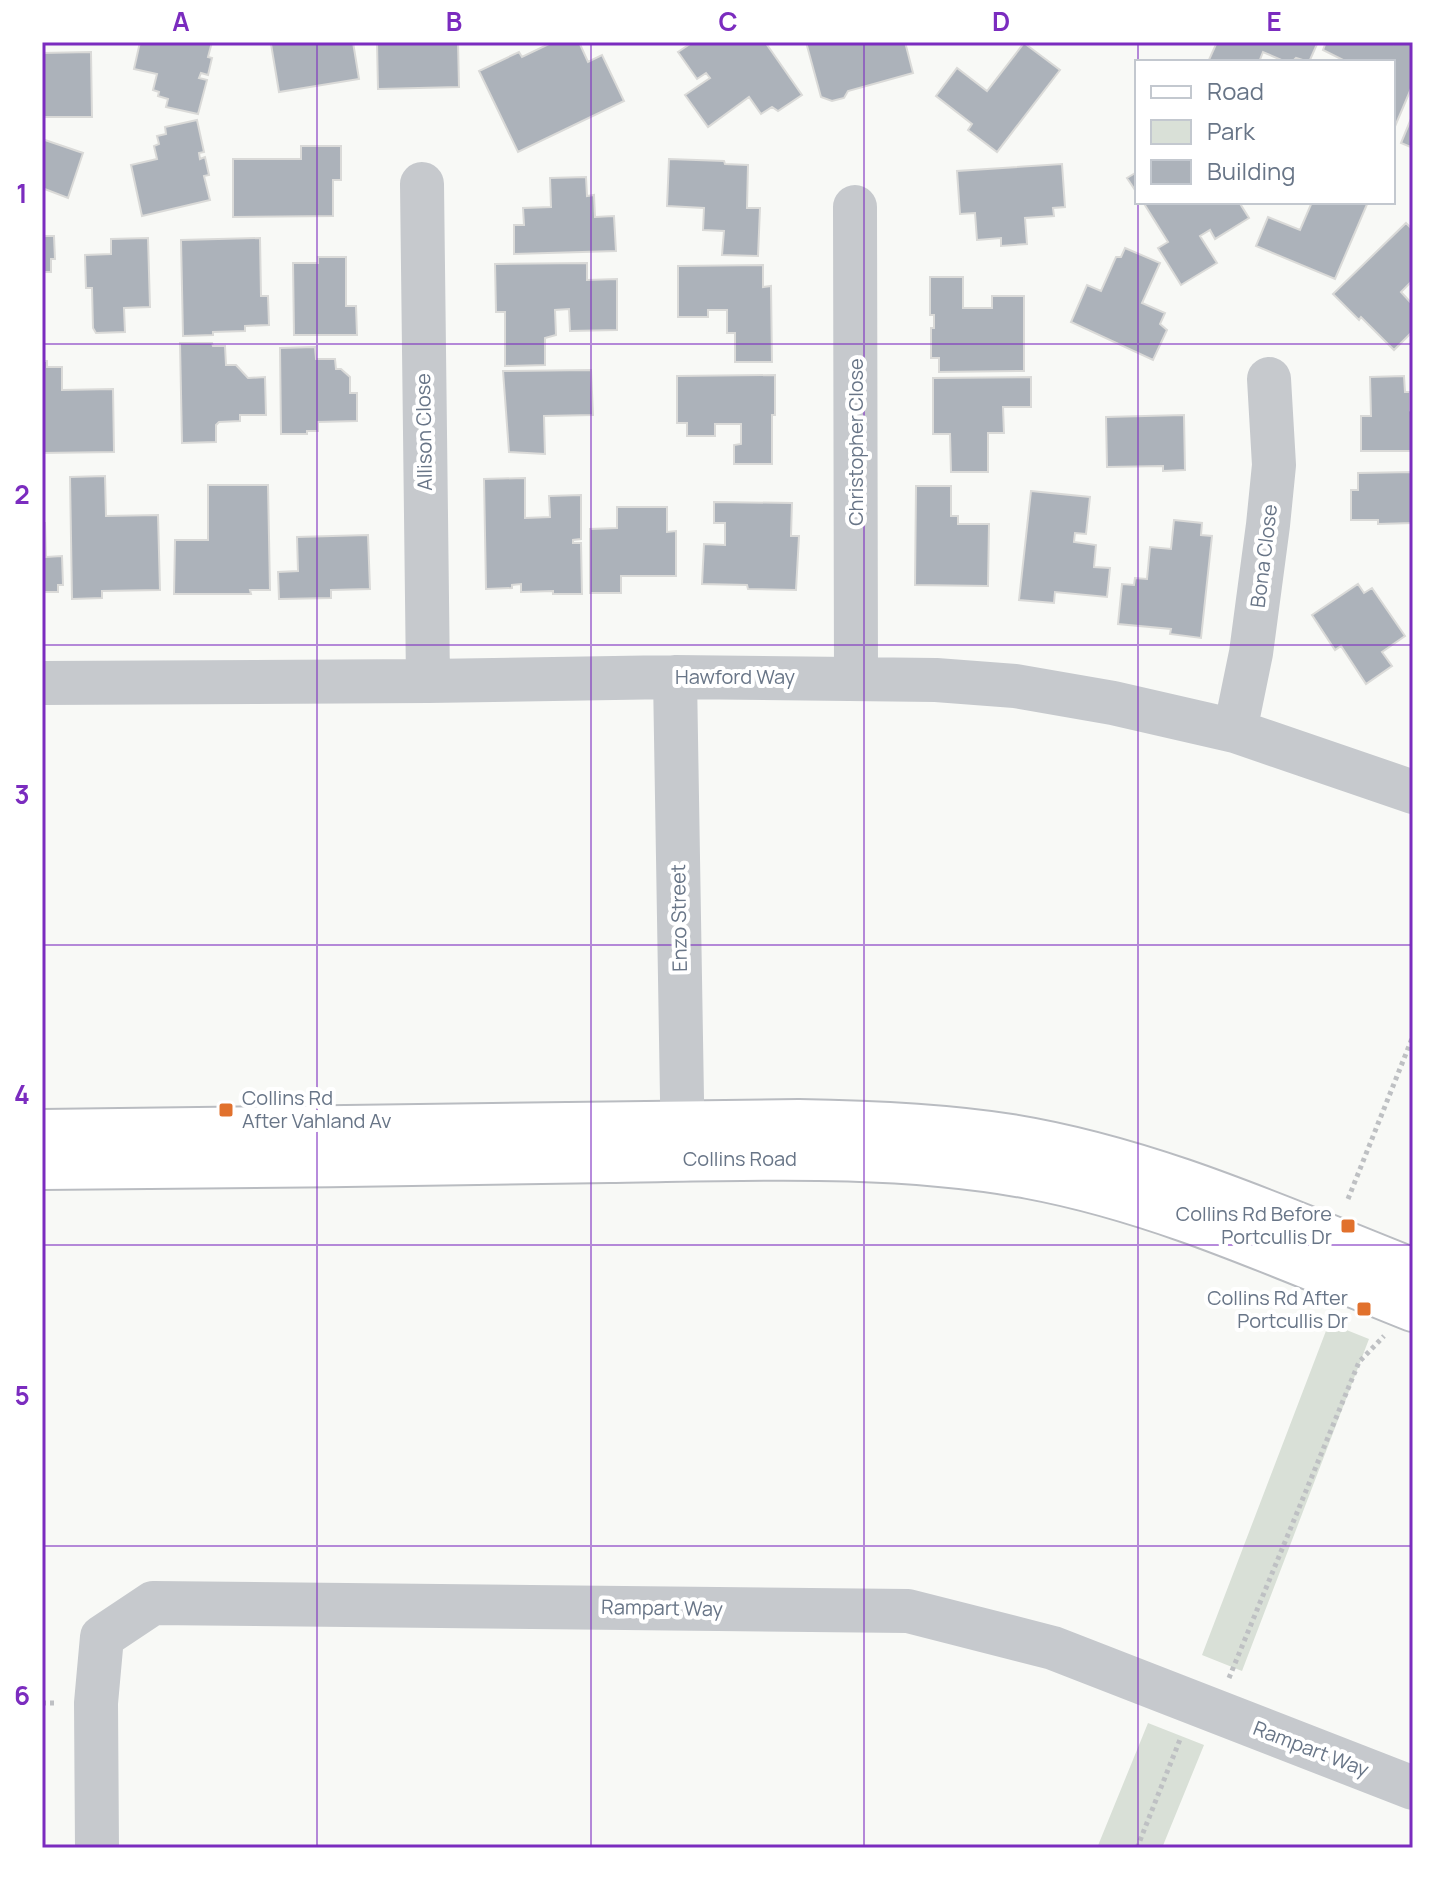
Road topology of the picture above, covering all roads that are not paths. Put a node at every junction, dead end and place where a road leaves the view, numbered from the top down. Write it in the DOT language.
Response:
graph roads {
  1 [pos="422,184"];
  2 [pos="855,207"];
  3 [pos="1269,379"];
  4 [pos="675,677"];
  5 [pos="856,677"];
  6 [pos="428,681"];
  7 [pos="42,683"];
  8 [pos="1235,731"];
  9 [pos="1413,792"];
  10 [pos="42,1132"];
  11 [pos="682,1142"];
  12 [pos="42,1167"];
  13 [pos="1413,1271"];
  14 [pos="1400,1321"];
  15 [pos="1413,1788"];
  16 [pos="97,1848"];
  1 -- 6 [label="street, Allison Close"];
  2 -- 5 [label="street, Christopher Close"];
  3 -- 8 [label="street, Bona Close"];
  4 -- 5 [label="street, Hawford Way"];
  4 -- 6 [label="street, Hawford Way"];
  4 -- 11 [label="street, Enzo Street"];
  5 -- 8 [label="street, Hawford Way"];
  6 -- 7 [label="street, Hawford Way"];
  8 -- 9 [label="street, Hawford Way"];
  10 -- 11 [label="main road, Collins Road"];
  11 -- 12 [label="main road, Collins Road"];
  11 -- 13 [label="main road, Collins Road"];
  11 -- 14 [label="main road, Collins Road"];
  15 -- 16 [label="street, Rampart Way"];
}
